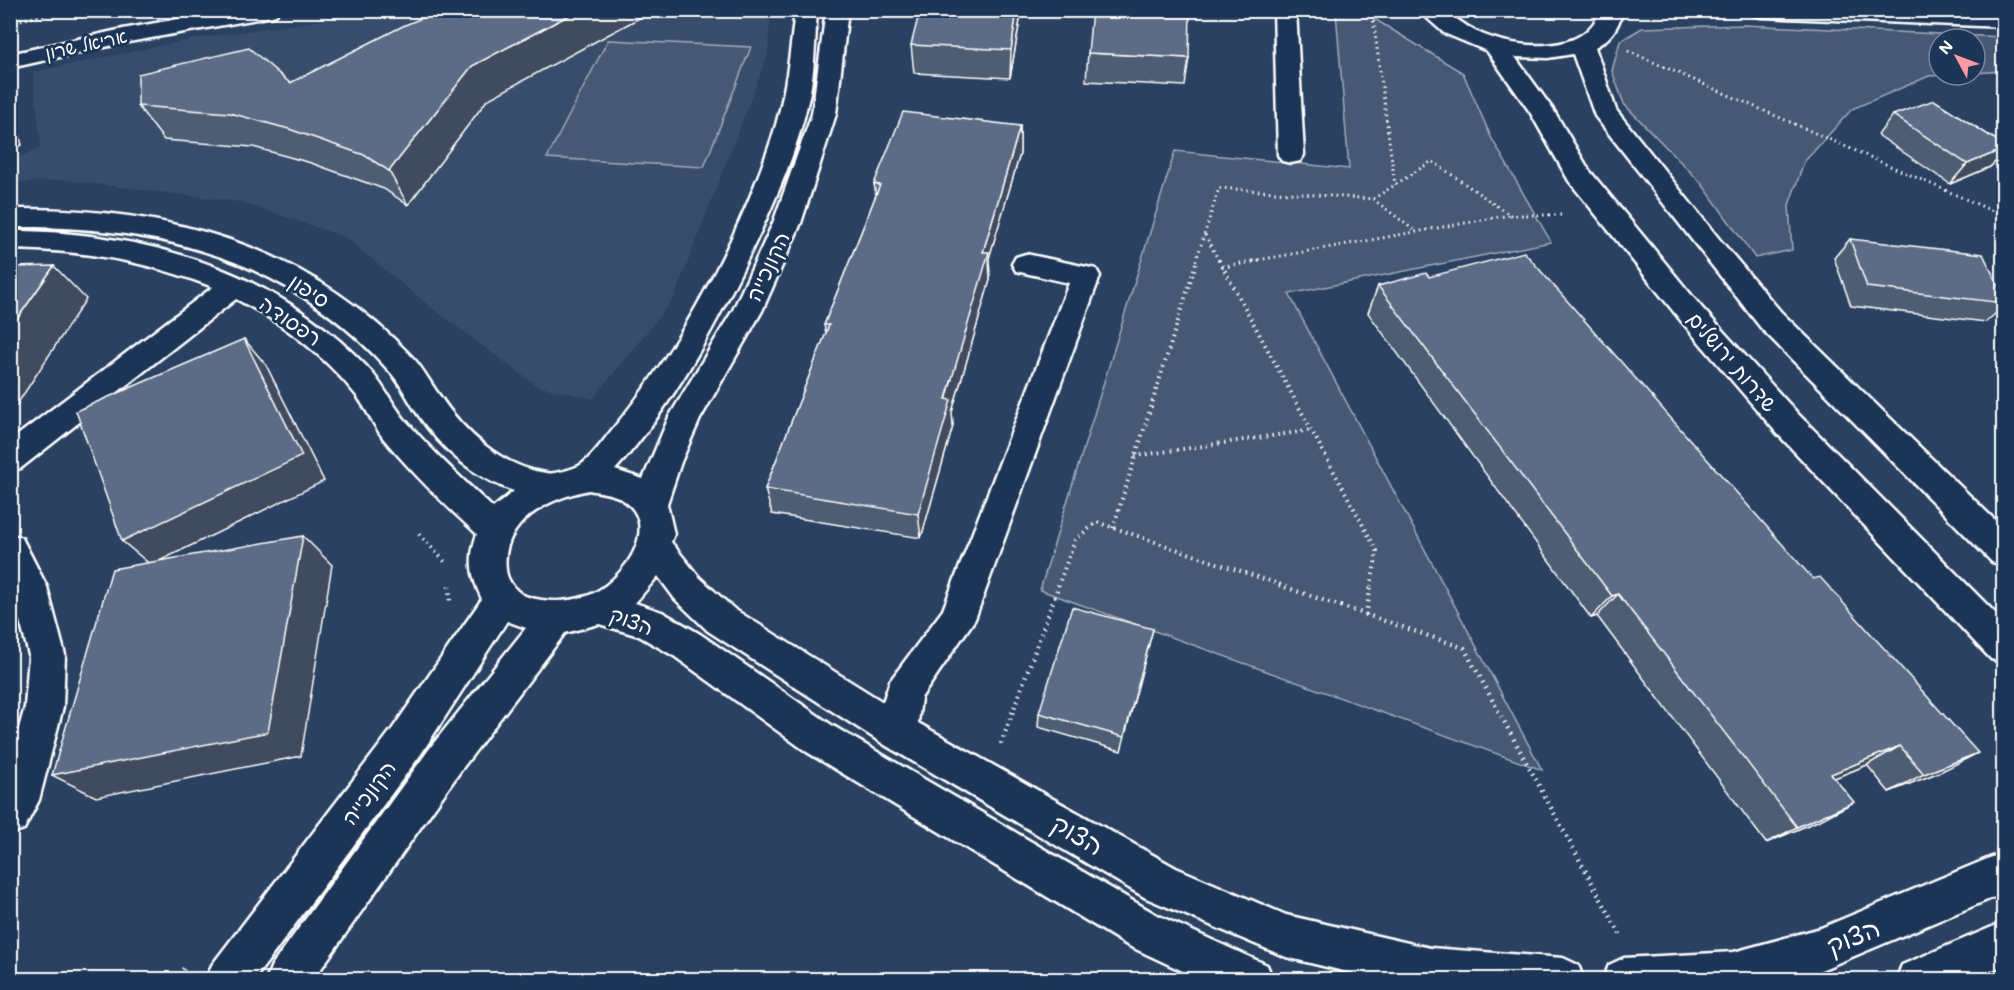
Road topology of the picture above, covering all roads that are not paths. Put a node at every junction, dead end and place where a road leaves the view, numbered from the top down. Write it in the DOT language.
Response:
graph roads {
  1 [pos="149,10"];
  2 [pos="268,10"];
  3 [pos="806,10"];
  4 [pos="837,10"];
  5 [pos="1285,10"];
  6 [pos="1429,10"];
  7 [pos="1761,10"];
  8 [pos="1615,11"];
  9 [pos="2004,20"];
  10 [pos="10,39"];
  11 [pos="1590,41"];
  12 [pos="1496,47"];
  13 [pos="10,61"];
  14 [pos="1291,155"];
  15 [pos="10,218"];
  16 [pos="10,240"];
  17 [pos="1026,264"];
  18 [pos="235,285"];
  19 [pos="10,459"];
  20 [pos="589,477"];
  21 [pos="546,487"];
  22 [pos="650,505"];
  23 [pos="496,531"];
  24 [pos="10,548"];
  25 [pos="656,548"];
  26 [pos="2004,552"];
  27 [pos="502,599"];
  28 [pos="599,608"];
  29 [pos="555,618"];
  30 [pos="2004,647"];
  31 [pos="898,732"];
  32 [pos="10,816"];
  33 [pos="2004,872"];
  34 [pos="2004,942"];
  35 [pos="1625,963"];
  36 [pos="1677,978"];
  37 [pos="227,980"];
  38 [pos="287,980"];
  39 [pos="1252,980"];
  40 [pos="1563,980"];
  41 [pos="1917,980"];
  1 -- 10 [label="street, אריאל שרון"];
  2 -- 13 [label="street, אריאל שרון"];
  3 -- 20 [label="street, הקונכייה"];
  4 -- 22 [label="street, הקונכייה"];
  5 -- 14 [label="street"];
  6 -- 12 [label="street"];
  7 -- 9 [label="street"];
  8 -- 11 [label="street"];
  11 -- 12 [label="street"];
  11 -- 26 [label="street"];
  12 -- 30 [label="street, שדרות ירושלים"];
  15 -- 21 [label="street, סיפון"];
  16 -- 18 [label="street, רפסודה"];
  17 -- 31 [label="street"];
  18 -- 19 [label="street"];
  18 -- 23 [label="street, רפסודה"];
  20 -- 21 [label="street"];
  20 -- 22 [label="street"];
  21 -- 23 [label="street"];
  22 -- 25 [label="street"];
  23 -- 27 [label="street"];
  24 -- 32 [label="street"];
  25 -- 28 [label="street"];
  25 -- 31 [label="street, הצוק"];
  27 -- 29 [label="street"];
  27 -- 37 [label="street, הקונכייה"];
  28 -- 29 [label="street"];
  28 -- 39 [label="street, הצוק"];
  29 -- 38 [label="street, הקונכייה"];
  31 -- 40 [label="street, הצוק"];
  33 -- 36 [label="street, הצוק"];
  34 -- 41 [label="street"];
  35 -- 36 [label="street, הצוק"];
}
